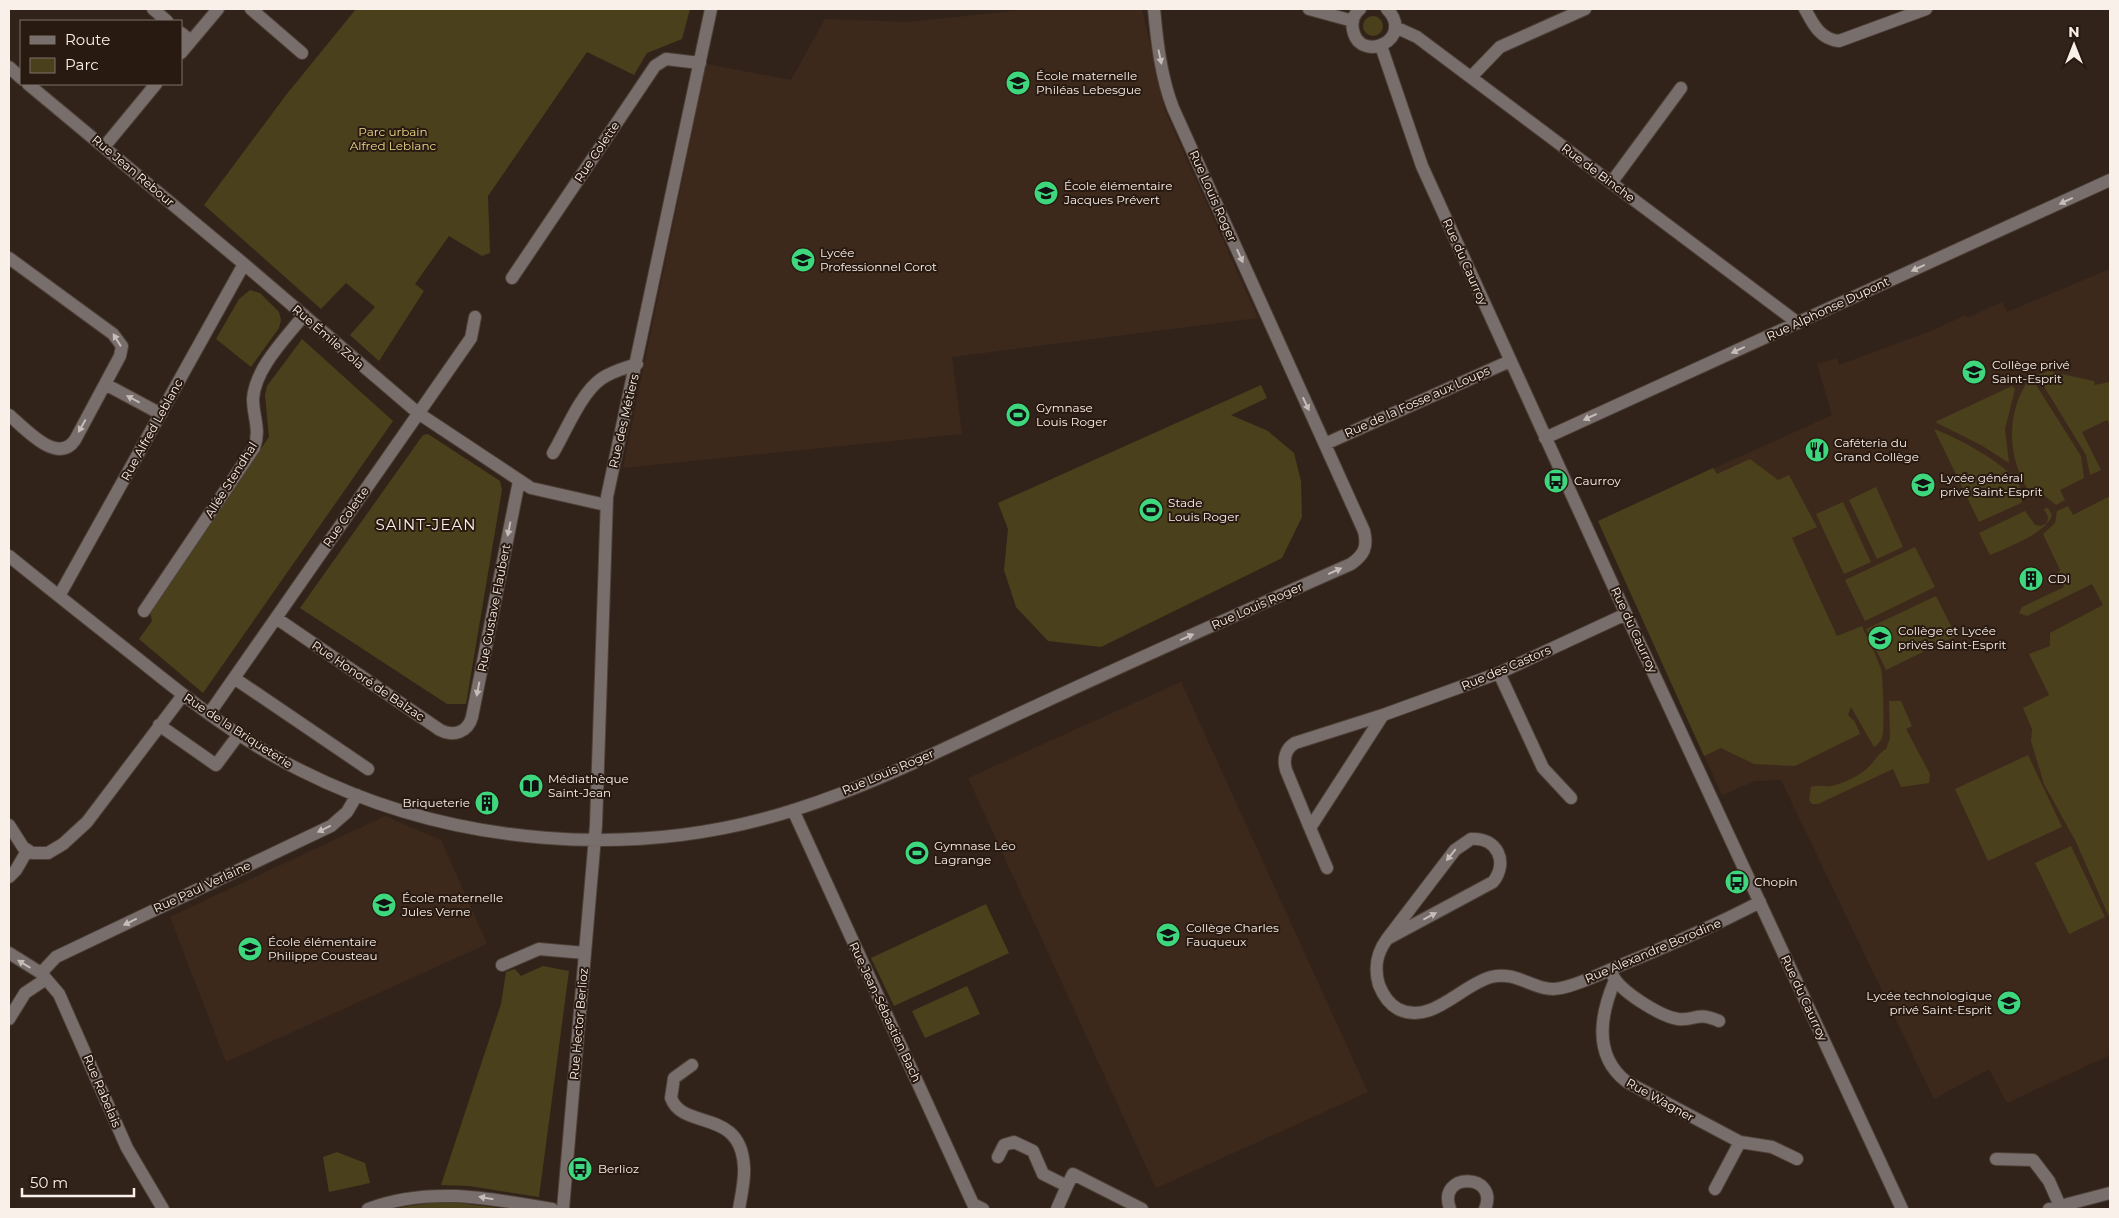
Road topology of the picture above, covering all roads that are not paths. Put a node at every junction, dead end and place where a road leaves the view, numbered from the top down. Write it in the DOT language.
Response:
graph roads {
  1 [pos="153,9"];
  2 [pos="218,9"];
  3 [pos="251,9"];
  4 [pos="711,9"];
  5 [pos="1154,9"];
  6 [pos="1309,9"];
  7 [pos="1360,9"];
  8 [pos="1585,9"];
  9 [pos="1805,9"];
  10 [pos="1926,9"];
  11 [pos="1393,15"];
  12 [pos="167,20"];
  13 [pos="1353,20"];
  14 [pos="186,37"];
  15 [pos="1381,46"];
  16 [pos="182,50"];
  17 [pos="302,53"];
  18 [pos="700,63"];
  19 [pos="9,67"];
  20 [pos="20,77"];
  21 [pos="1470,77"];
  22 [pos="29,85"];
  23 [pos="155,85"];
  24 [pos="1681,88"];
  25 [pos="104,147"];
  26 [pos="2110,180"];
  27 [pos="1611,183"];
  28 [pos="9,258"];
  29 [pos="241,262"];
  30 [pos="512,278"];
  31 [pos="304,315"];
  32 [pos="475,317"];
  33 [pos="1798,323"];
  34 [pos="1510,361"];
  35 [pos="637,364"];
  36 [pos="105,384"];
  37 [pos="418,413"];
  38 [pos="161,414"];
  39 [pos="9,415"];
  40 [pos="1545,438"];
  41 [pos="1325,444"];
  42 [pos="553,453"];
  43 [pos="519,481"];
  44 [pos="606,506"];
  45 [pos="9,556"];
  46 [pos="59,596"];
  47 [pos="144,611"];
  48 [pos="1626,614"];
  49 [pos="276,618"];
  50 [pos="1499,673"];
  51 [pos="234,678"];
  52 [pos="183,695"];
  53 [pos="209,714"];
  54 [pos="1383,714"];
  55 [pos="159,725"];
  56 [pos="463,731"];
  57 [pos="239,734"];
  58 [pos="368,768"];
  59 [pos="357,794"];
  60 [pos="1571,798"];
  61 [pos="793,810"];
  62 [pos="9,825"];
  63 [pos="1310,828"];
  64 [pos="594,840"];
  65 [pos="27,851"];
  66 [pos="1327,868"];
  67 [pos="9,877"];
  68 [pos="1760,902"];
  69 [pos="1387,939"];
  70 [pos="9,953"];
  71 [pos="585,953"];
  72 [pos="502,965"];
  73 [pos="1612,975"];
  74 [pos="43,976"];
  75 [pos="9,1020"];
  76 [pos="1719,1021"];
  77 [pos="692,1065"];
  78 [pos="1740,1142"];
  79 [pos="998,1157"];
  80 [pos="1797,1159"];
  81 [pos="1996,1159"];
  82 [pos="1067,1186"];
  83 [pos="1715,1189"];
  84 [pos="2110,1193"];
  85 [pos="2054,1208"];
  86 [pos="163,1209"];
  87 [pos="368,1209"];
  88 [pos="552,1209"];
  89 [pos="563,1209"];
  90 [pos="739,1209"];
  91 [pos="983,1209"];
  92 [pos="1057,1209"];
  93 [pos="1142,1209"];
  94 [pos="1450,1209"];
  95 [pos="1485,1209"];
  96 [pos="1902,1209"];
  1 -- 12 [label="street"];
  2 -- 14 [label="street"];
  3 -- 17 [label="street"];
  4 -- 18 [label="street, Rue des Métiers"];
  5 -- 41 [label="street, Rue Louis Roger, one-way"];
  6 -- 13 [label="street"];
  7 -- 13 [label="street"];
  8 -- 21 [label="street"];
  9 -- 10 [label="street"];
  11 -- 15 [label="street"];
  11 -- 21 [label="street, Rue de Binche"];
  13 -- 15 [label="street"];
  14 -- 16 [label="street"];
  15 -- 34 [label="street, Rue du Caurroy"];
  18 -- 30 [label="street, Rue Colette"];
  18 -- 35 [label="street, Rue des Métiers"];
  19 -- 20 [label="street"];
  21 -- 27 [label="street, Rue de Binche"];
  22 -- 25 [label="street, Rue Jean Rebour"];
  23 -- 25 [label="street"];
  24 -- 27 [label="street"];
  25 -- 29 [label="street, Rue Jean Rebour"];
  26 -- 33 [label="street, Rue Alphonse Dupont, one-way"];
  27 -- 33 [label="street, Rue de Binche"];
  36 -- 28 [label="street, one-way"];
  29 -- 31 [label="street, Rue Émile Zola"];
  29 -- 38 [label="street, Rue Alfred Leblanc"];
  31 -- 37 [label="street, Rue Émile Zola"];
  31 -- 47 [label="street, Allée Stendhal"];
  32 -- 37 [label="street, Rue Colette"];
  33 -- 40 [label="street, Rue Alphonse Dupont, one-way"];
  34 -- 40 [label="street, Rue du Caurroy"];
  34 -- 41 [label="street, Rue de la Fosse aux Loups"];
  35 -- 42 [label="street"];
  35 -- 44 [label="street, Rue des Métiers"];
  38 -- 36 [label="street, one-way"];
  36 -- 39 [label="street, one-way"];
  37 -- 43 [label="street, Rue Émile Zola"];
  37 -- 49 [label="street, Rue Colette"];
  38 -- 46 [label="street, Rue Alfred Leblanc"];
  40 -- 48 [label="street, Rue du Caurroy"];
  61 -- 41 [label="street, Rue Louis Roger, one-way"];
  43 -- 44 [label="street, Rue Émile Zola"];
  43 -- 56 [label="street, Rue Gustave Flaubert, one-way"];
  44 -- 64 [label="street, Rue des Métiers"];
  45 -- 46 [label="street, Rue de la Briqueterie"];
  46 -- 52 [label="street, Rue de la Briqueterie"];
  48 -- 50 [label="street, Rue des Castors"];
  48 -- 68 [label="street, Rue du Caurroy"];
  49 -- 51 [label="street, Rue Colette"];
  49 -- 56 [label="street, Rue Honoré de Balzac"];
  50 -- 54 [label="street, Rue des Castors"];
  50 -- 60 [label="street"];
  51 -- 53 [label="street, Rue Colette"];
  51 -- 58 [label="street"];
  52 -- 53 [label="street, Rue de la Briqueterie"];
  52 -- 55 [label="street"];
  53 -- 57 [label="street, Rue de la Briqueterie"];
  54 -- 63 [label="street"];
  54 -- 63 [label="street, Rue des Castors"];
  55 -- 57 [label="street"];
  55 -- 65 [label="street"];
  57 -- 59 [label="street, Rue de la Briqueterie"];
  59 -- 64 [label="street, Rue de la Briqueterie"];
  59 -- 74 [label="street, Rue Paul Verlaine, one-way"];
  61 -- 64 [label="street, Rue Louis Roger"];
  61 -- 91 [label="street, Rue Jean-Sébastien Bach"];
  62 -- 65 [label="street"];
  63 -- 66 [label="street, Rue des Castors"];
  64 -- 71 [label="street, Rue Hector Berlioz"];
  65 -- 67 [label="street"];
  68 -- 73 [label="street, Rue Alexandre Borodine"];
  68 -- 96 [label="street, Rue du Caurroy"];
  69 -- 69 [label="street, one-way"];
  69 -- 73 [label="street, Rue Alexandre Borodine"];
  74 -- 70 [label="street, one-way"];
  71 -- 72 [label="street"];
  71 -- 89 [label="street, Rue Hector Berlioz"];
  73 -- 76 [label="street"];
  73 -- 78 [label="street, Rue Wagner"];
  74 -- 75 [label="street, Rue Paul Verlaine"];
  74 -- 86 [label="street, Rue Rabelais"];
  77 -- 90 [label="street"];
  78 -- 80 [label="street, Rue Wagner"];
  78 -- 83 [label="street"];
  79 -- 82 [label="street"];
  81 -- 85 [label="street"];
  82 -- 92 [label="street"];
  82 -- 93 [label="street"];
  84 -- 85 [label="street"];
  88 -- 87 [label="street, one-way"];
  94 -- 95 [label="street"];
}
